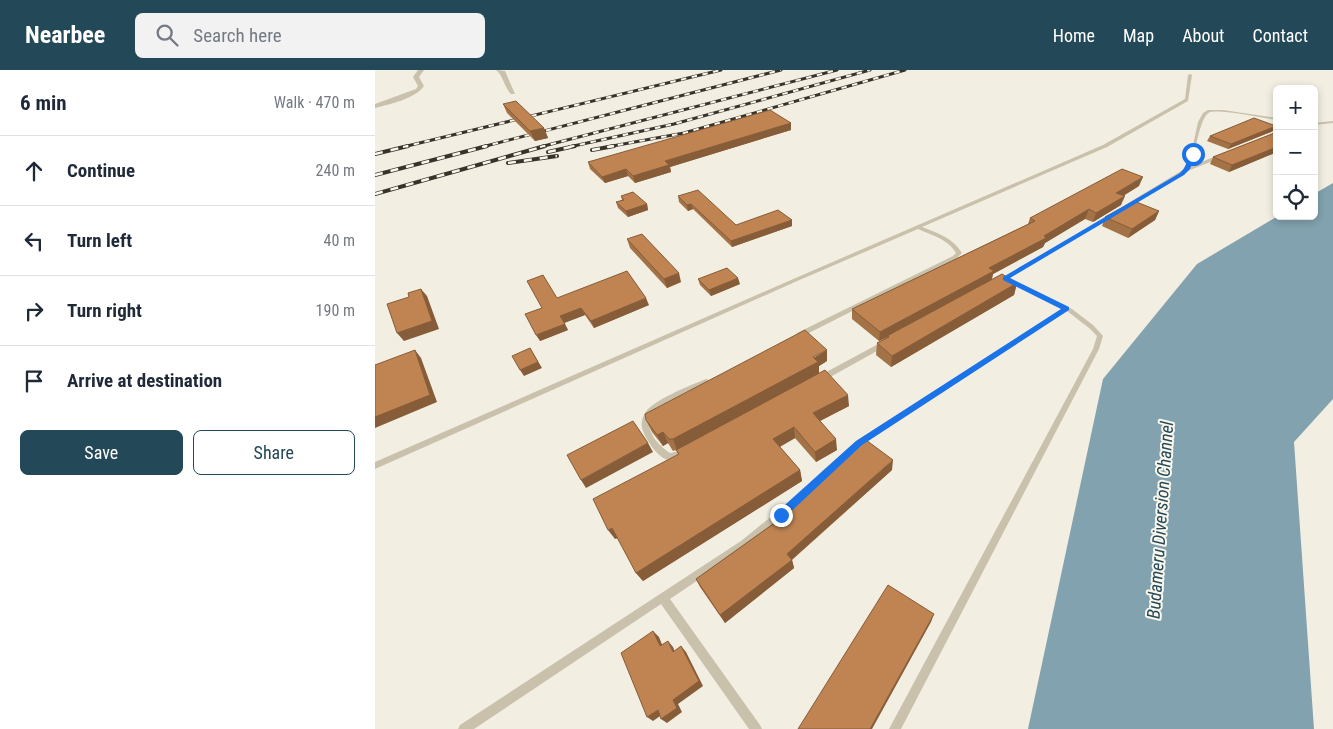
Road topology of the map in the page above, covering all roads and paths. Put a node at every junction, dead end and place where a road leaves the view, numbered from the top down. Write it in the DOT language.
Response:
graph roads {
  1 [pos="421,70"];
  2 [pos="499,70"];
  3 [pos="1190,75"];
  4 [pos="513,93"];
  5 [pos="375,106"];
  6 [pos="1273,118"];
  7 [pos="1333,122"];
  8 [pos="1318,124"];
  9 [pos="1223,155"];
  10 [pos="1188,169"];
  11 [pos="1123,209"];
  12 [pos="1115,214"];
  13 [pos="918,227"];
  14 [pos="1005,278"];
  15 [pos="997,283"];
  16 [pos="1067,309"];
  17 [pos="790,339"];
  18 [pos="893,339"];
  19 [pos="713,379"];
  20 [pos="816,381"];
  21 [pos="697,446"];
  22 [pos="375,466"];
  23 [pos="816,482"];
  24 [pos="788,508"];
  25 [pos="663,598"];
  26 [pos="464,729"];
  27 [pos="756,729"];
  28 [pos="895,729"];
  1 -- 5 [label="street"];
  2 -- 4 [label="street"];
  3 -- 13 [label="lane"];
  6 -- 10 [label="lane"];
  7 -- 8 [label="lane"];
  9 -- 10 [label="lane"];
  10 -- 11 [label="lane"];
  12 -- 14 [label="lane"];
  13 -- 17 [label="lane"];
  13 -- 22 [label="lane"];
  14 -- 15 [label="lane"];
  14 -- 16 [label="lane"];
  16 -- 23 [label="lane"];
  16 -- 28 [label="lane"];
  18 -- 20 [label="lane"];
  19 -- 21 [label="lane"];
  24 -- 25 [label="lane"];
  25 -- 26 [label="lane"];
  25 -- 27 [label="lane"];
}
